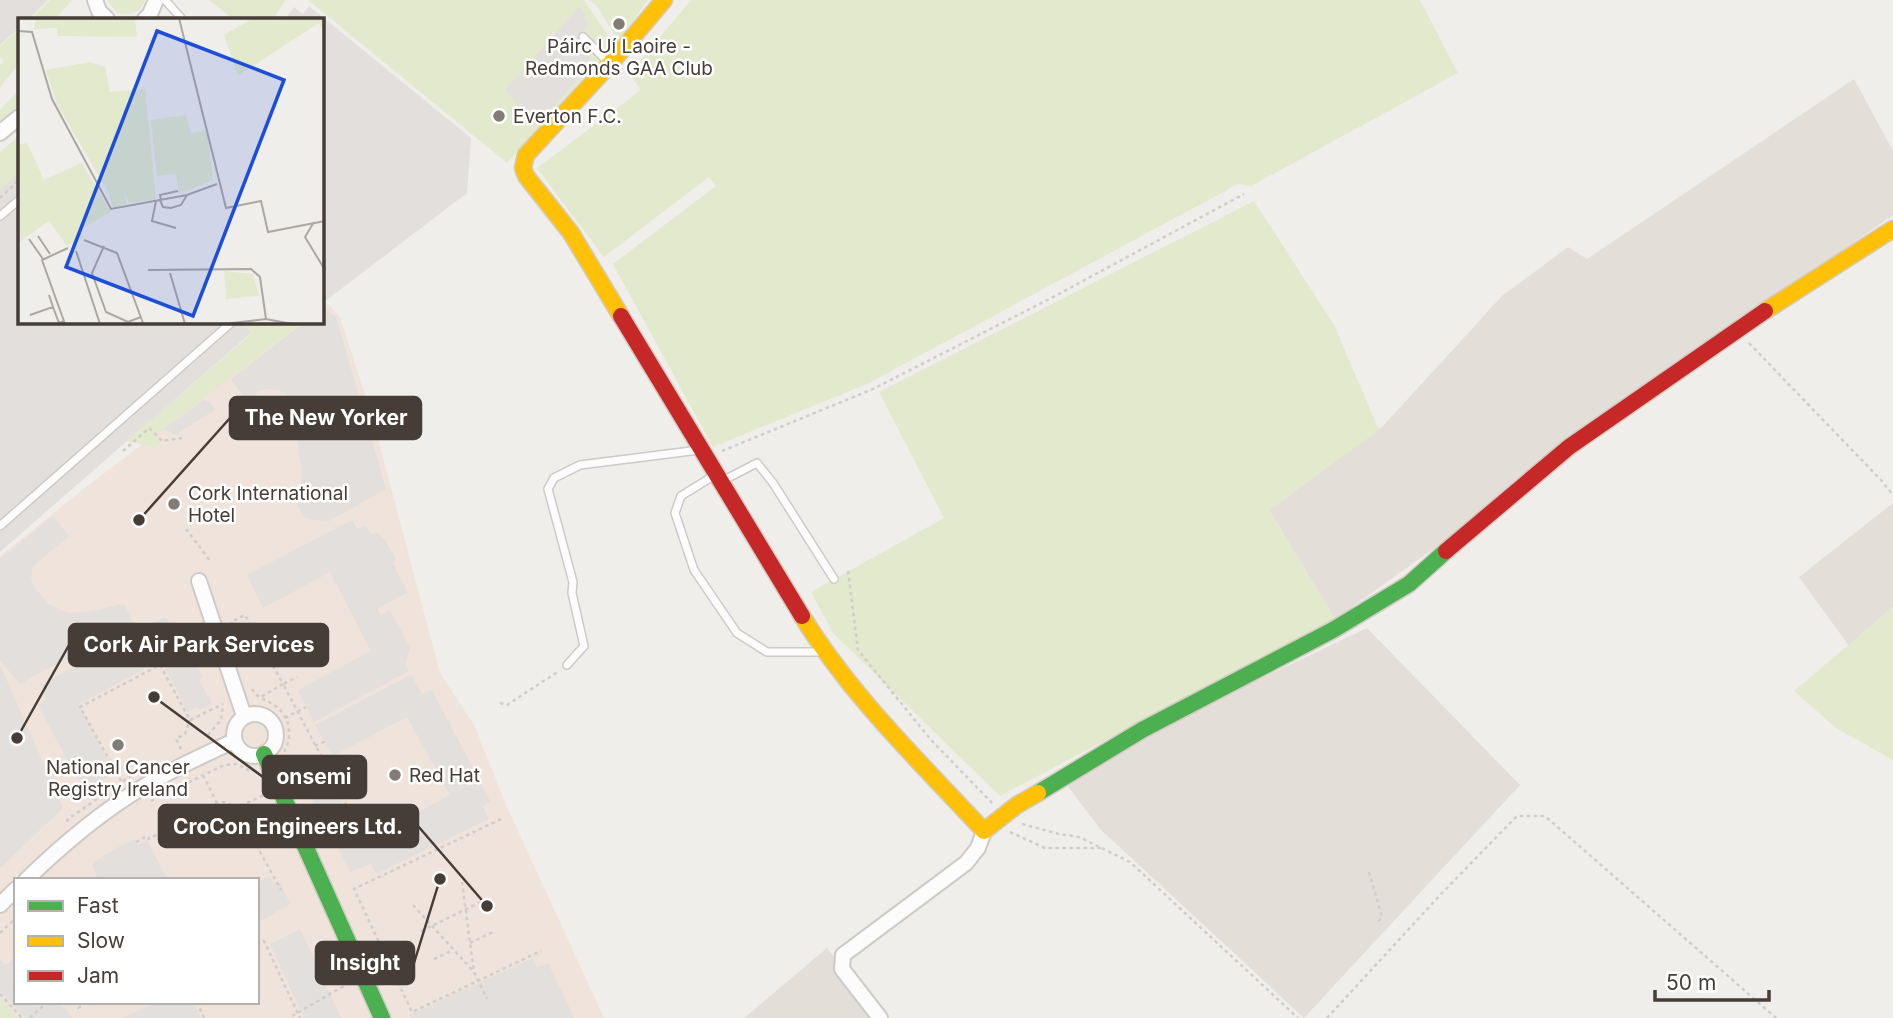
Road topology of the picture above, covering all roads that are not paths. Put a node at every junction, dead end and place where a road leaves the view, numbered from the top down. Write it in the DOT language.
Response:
graph roads {
  1 [pos="156,0"];
  2 [pos="164,0"];
  3 [pos="664,0"];
  4 [pos="146,18"];
  5 [pos="181,18"];
  6 [pos="583,37"];
  7 [pos="610,64"];
  8 [pos="18,118"];
  9 [pos="0,133"];
  10 [pos="18,201"];
  11 [pos="0,216"];
  12 [pos="1893,229"];
  13 [pos="230,324"];
  14 [pos="704,453"];
  15 [pos="718,478"];
  16 [pos="0,526"];
  17 [pos="834,579"];
  18 [pos="200,581"];
  19 [pos="824,652"];
  20 [pos="567,665"];
  21 [pos="244,716"];
  22 [pos="234,741"];
  23 [pos="264,754"];
  24 [pos="990,827"];
  25 [pos="28,878"];
  26 [pos="14,891"];
  27 [pos="0,905"];
  28 [pos="382,1018"];
  29 [pos="880,1018"];
  1 -- 4 [label="street"];
  2 -- 5 [label="lane"];
  3 -- 7 [label="street"];
  6 -- 7 [label="lane"];
  7 -- 14 [label="street"];
  8 -- 9 [label="street"];
  10 -- 11 [label="lane"];
  12 -- 24 [label="street"];
  13 -- 16 [label="lane"];
  14 -- 15 [label="street"];
  14 -- 20 [label="lane"];
  15 -- 17 [label="lane"];
  15 -- 19 [label="street"];
  15 -- 19 [label="lane"];
  18 -- 21 [label="street"];
  19 -- 24 [label="street"];
  21 -- 22 [label="street"];
  21 -- 23 [label="street"];
  22 -- 23 [label="street"];
  22 -- 25 [label="street"];
  23 -- 28 [label="street"];
  24 -- 29 [label="street"];
  26 -- 27 [label="street"];
}
